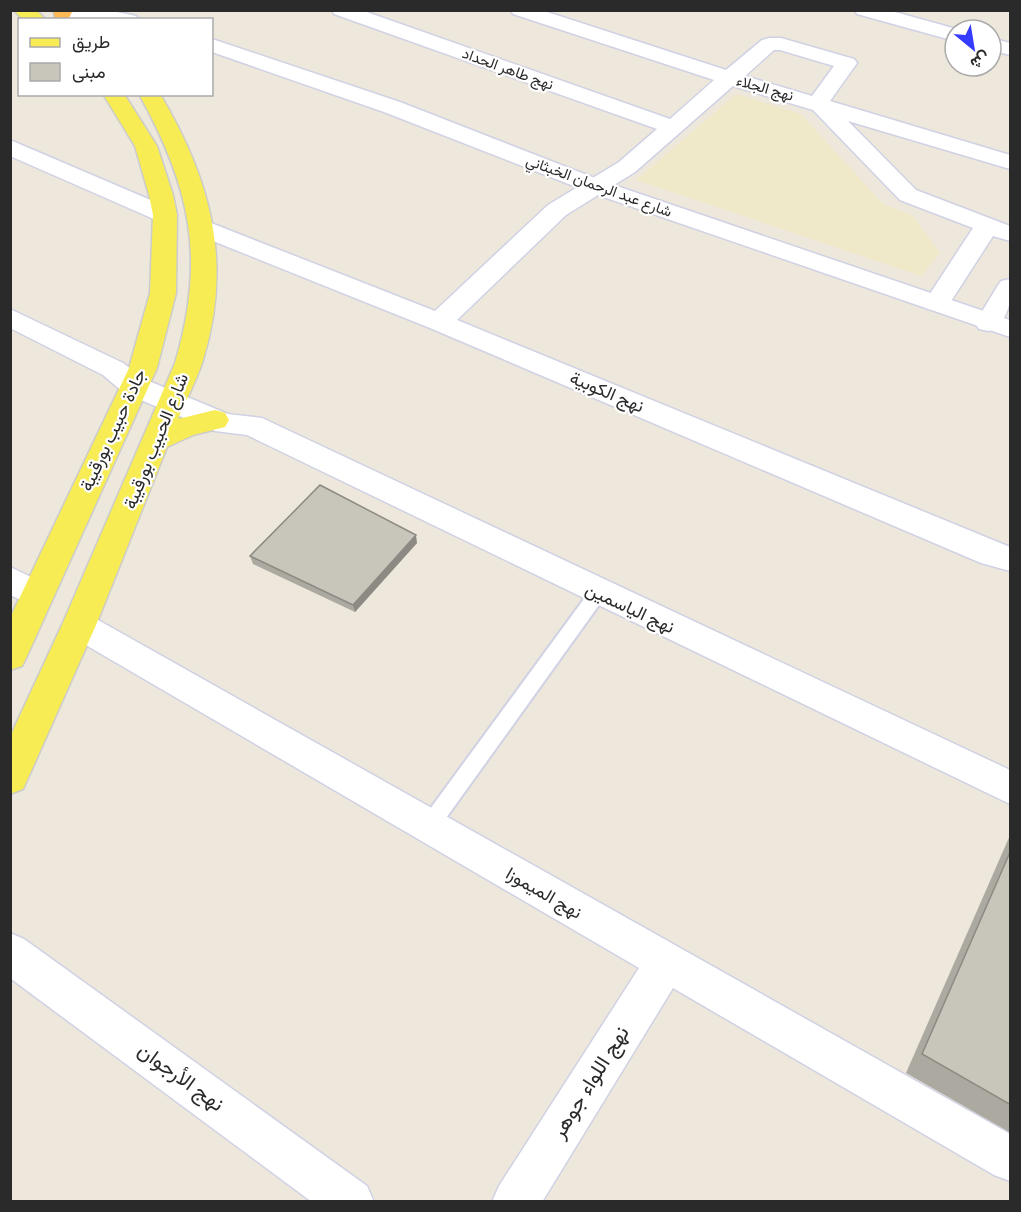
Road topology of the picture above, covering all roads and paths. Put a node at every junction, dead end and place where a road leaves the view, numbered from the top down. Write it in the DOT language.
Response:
graph roads {
  1 [pos="341,10"];
  2 [pos="520,10"];
  3 [pos="864,10"];
  4 [pos="64,14"];
  5 [pos="117,18"];
  6 [pos="943,32"];
  7 [pos="213,45"];
  8 [pos="732,79"];
  9 [pos="114,96"];
  10 [pos="150,96"];
  11 [pos="818,103"];
  12 [pos="675,128"];
  13 [pos="10,147"];
  14 [pos="1011,162"];
  15 [pos="597,186"];
  16 [pos="165,215"];
  17 [pos="987,226"];
  18 [pos="202,228"];
  19 [pos="1011,234"];
  20 [pos="1011,287"];
  21 [pos="937,303"];
  22 [pos="10,317"];
  23 [pos="439,322"];
  24 [pos="999,326"];
  25 [pos="1011,351"];
  26 [pos="130,374"];
  27 [pos="176,392"];
  28 [pos="216,420"];
  29 [pos="252,425"];
  30 [pos="157,440"];
  31 [pos="1011,559"];
  32 [pos="10,579"];
  33 [pos="598,593"];
  34 [pos="38,595"];
  35 [pos="79,625"];
  36 [pos="10,656"];
  37 [pos="10,778"];
  38 [pos="1011,788"];
  39 [pos="429,826"];
  40 [pos="10,953"];
  41 [pos="666,962"];
  42 [pos="1011,1159"];
  43 [pos="351,1202"];
  44 [pos="514,1202"];
  1 -- 12 [label="street, نهج طاهر الحداد"];
  2 -- 8 [label="street, نهج الجلاء"];
  3 -- 6 [label="street"];
  4 -- 5 [label="street"];
  7 -- 15 [label="street, شارع عبد الرحمان الخبثاني"];
  8 -- 11 [label="street, نهج الجلاء"];
  8 -- 11 [label="street"];
  8 -- 12 [label="street"];
  9 -- 16 [label="main road, جادة حبيب بورقيبة"];
  10 -- 18 [label="main road, شارع الحبيب بورقيبة"];
  11 -- 14 [label="street, نهج الجلاء"];
  11 -- 17 [label="street"];
  12 -- 15 [label="street"];
  13 -- 16 [label="street"];
  15 -- 21 [label="street, شارع عبد الرحمان الخبثاني"];
  15 -- 23 [label="street"];
  16 -- 26 [label="main road, جادة حبيب بورقيبة"];
  17 -- 19 [label="street"];
  17 -- 21 [label="street"];
  18 -- 23 [label="street, نهج الكوبية"];
  18 -- 27 [label="main road, شارع الحبيب بورقيبة"];
  20 -- 24 [label="street"];
  21 -- 24 [label="street, شارع عبد الرحمان الخبثاني"];
  22 -- 26 [label="street, نهج الياسمين"];
  23 -- 31 [label="street, نهج الكوبية"];
  24 -- 25 [label="street, شارع عبد الرحمان الخبثاني"];
  26 -- 27 [label="street, نهج الياسمين"];
  26 -- 34 [label="main road, جادة حبيب بورقيبة"];
  27 -- 28 [label="street, نهج الياسمين"];
  27 -- 29 [label="street, نهج الياسمين"];
  27 -- 30 [label="main road, شارع الحبيب بورقيبة"];
  28 -- 29 [label="street, نهج الياسمين"];
  28 -- 30 [label="main road"];
  29 -- 33 [label="street, نهج الياسمين"];
  30 -- 35 [label="main road, شارع الحبيب بورقيبة"];
  32 -- 34 [label="street"];
  33 -- 38 [label="street, نهج الياسمين"];
  33 -- 39 [label="lane"];
  34 -- 36 [label="main road, جادة حبيب بورقيبة"];
  35 -- 37 [label="main road, شارع الحبيب بورقيبة"];
  35 -- 39 [label="street, نهج الميموزا"];
  39 -- 41 [label="street, نهج الميموزا"];
  40 -- 43 [label="street, نهج الأرجوان"];
  41 -- 42 [label="street, نهج الميموزا"];
  41 -- 44 [label="street, نهج اللواء جوهر"];
}
